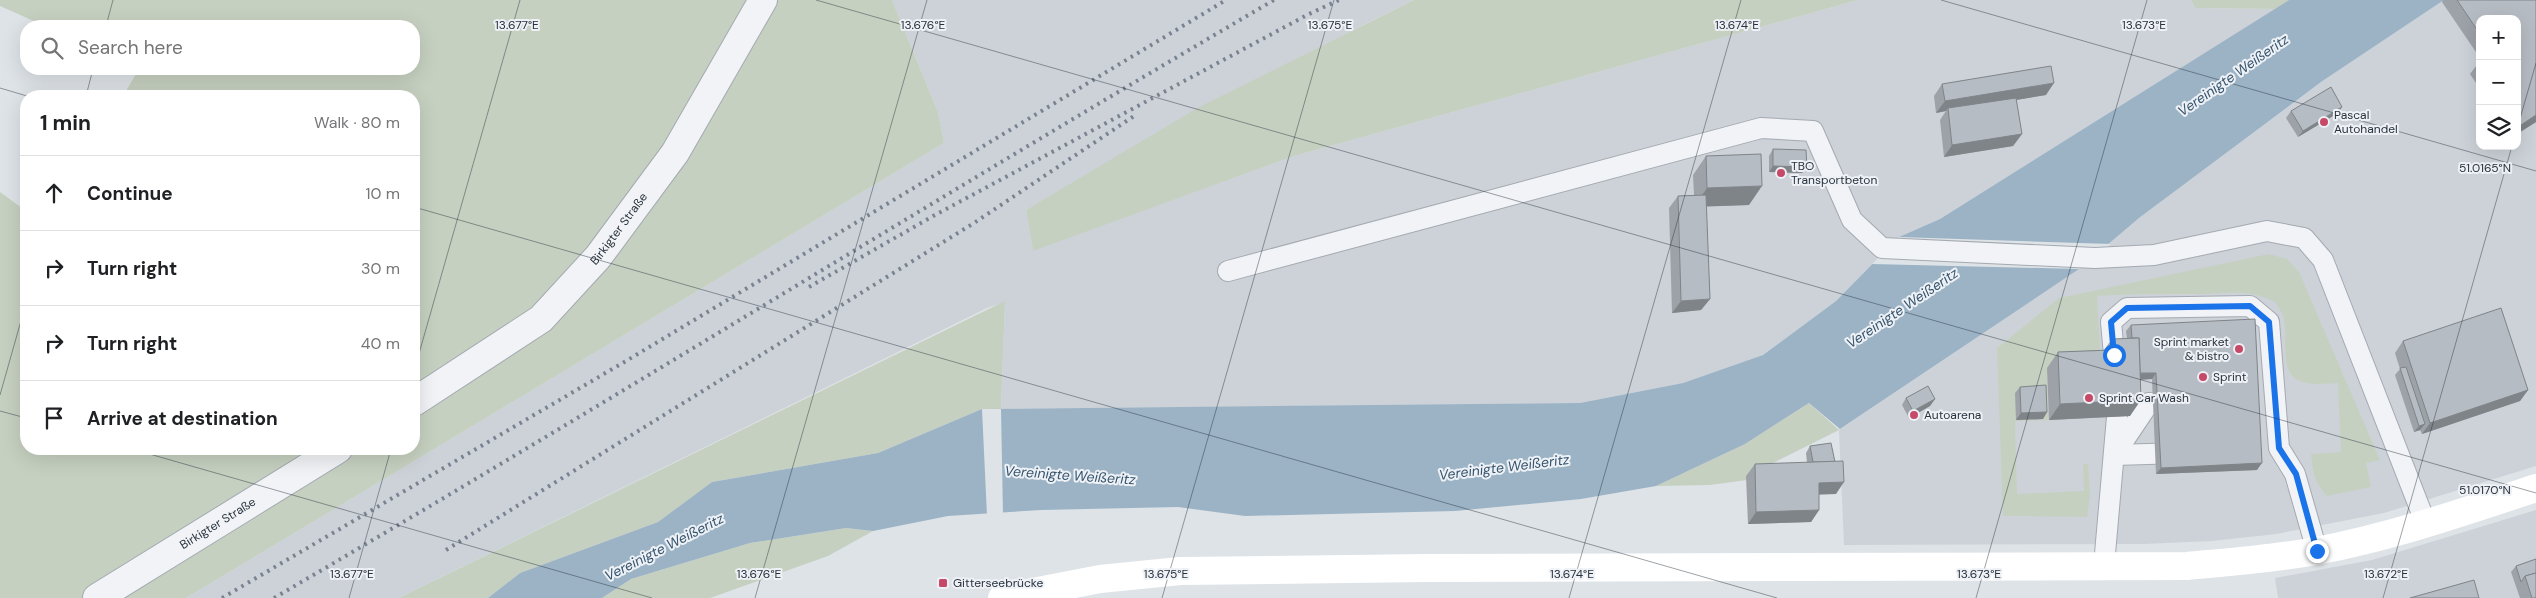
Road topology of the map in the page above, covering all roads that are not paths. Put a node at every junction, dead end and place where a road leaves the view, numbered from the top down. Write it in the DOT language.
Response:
graph roads {
  1 [pos="763,0"];
  2 [pos="1228,271"];
  3 [pos="2114,355"];
  4 [pos="420,398"];
  5 [pos="2197,401"];
  6 [pos="2117,417"];
  7 [pos="2201,452"];
  8 [pos="328,455"];
  9 [pos="2114,456"];
  10 [pos="2536,488"];
  11 [pos="2426,524"];
  12 [pos="2317,551"];
  13 [pos="2104,565"];
  14 [pos="97,598"];
  15 [pos="1002,598"];
  1 -- 4 [label="street, Birkigter Straße"];
  2 -- 11 [label="lane"];
  3 -- 12 [label="lane"];
  5 -- 9 [label="lane"];
  6 -- 9 [label="lane"];
  7 -- 9 [label="lane"];
  8 -- 14 [label="street, Birkigter Straße"];
  9 -- 13 [label="lane"];
  10 -- 11 [label="main road"];
  11 -- 12 [label="main road"];
  12 -- 13 [label="main road"];
  13 -- 15 [label="main road"];
}
